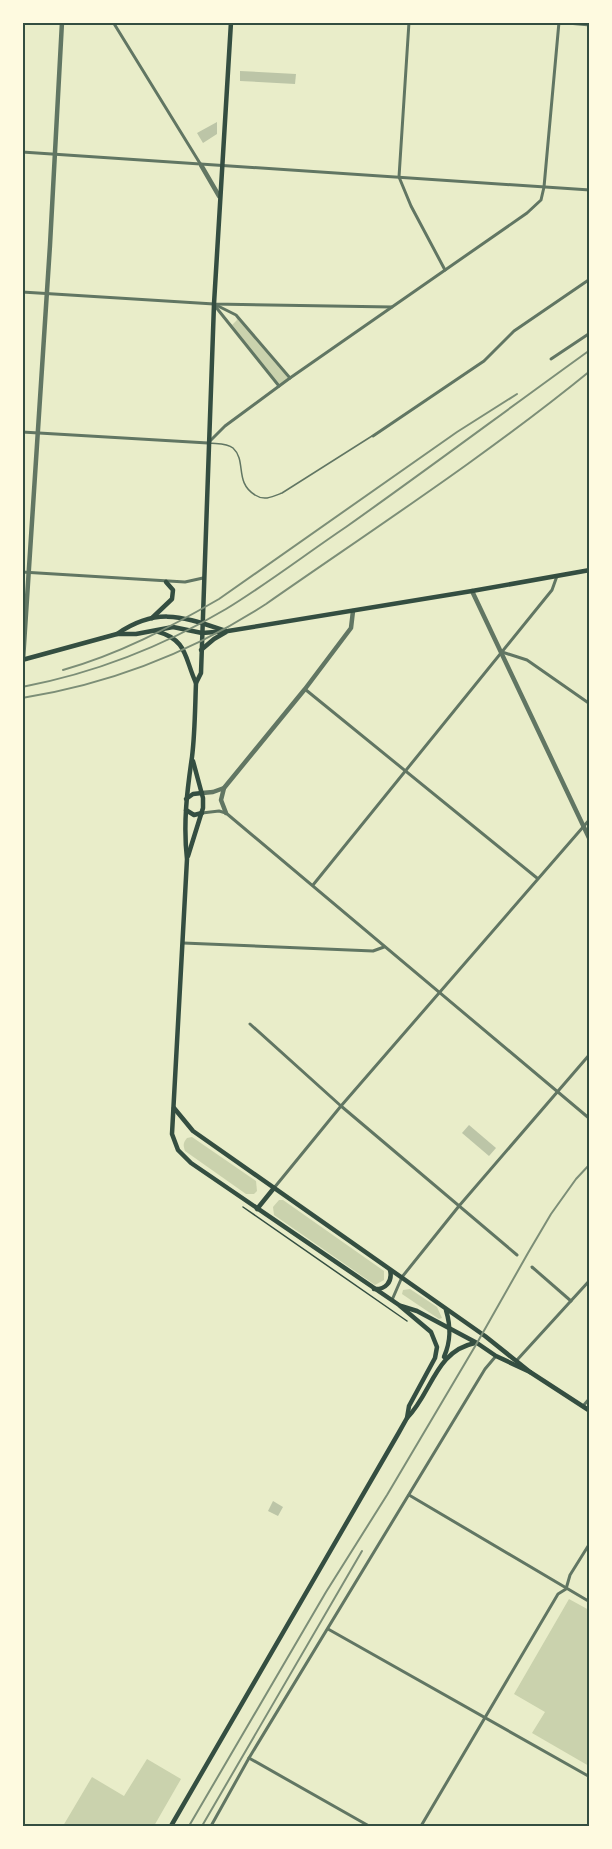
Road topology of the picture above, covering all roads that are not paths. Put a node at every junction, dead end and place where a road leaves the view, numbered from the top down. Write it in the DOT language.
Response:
graph roads {
  1 [pos="62,22"];
  2 [pos="112,22"];
  3 [pos="231,22"];
  4 [pos="409,22"];
  5 [pos="558,23"];
  6 [pos="590,25"];
  7 [pos="22,152"];
  8 [pos="55,153"];
  9 [pos="201,165"];
  10 [pos="221,166"];
  11 [pos="399,177"];
  12 [pos="544,187"];
  13 [pos="590,190"];
  14 [pos="219,196"];
  15 [pos="445,270"];
  16 [pos="590,279"];
  17 [pos="22,292"];
  18 [pos="47,293"];
  19 [pos="214,304"];
  20 [pos="394,307"];
  21 [pos="590,333"];
  22 [pos="551,359"];
  23 [pos="290,378"];
  24 [pos="279,386"];
  25 [pos="22,432"];
  26 [pos="38,433"];
  27 [pos="373,436"];
  28 [pos="208,443"];
  29 [pos="590,570"];
  30 [pos="26,572"];
  31 [pos="557,576"];
  32 [pos="203,578"];
  33 [pos="166,582"];
  34 [pos="472,591"];
  35 [pos="353,611"];
  36 [pos="152,618"];
  37 [pos="202,623"];
  38 [pos="156,631"];
  39 [pos="228,631"];
  40 [pos="202,633"];
  41 [pos="117,634"];
  42 [pos="201,650"];
  43 [pos="502,652"];
  44 [pos="23,660"];
  45 [pos="196,683"];
  46 [pos="305,689"];
  47 [pos="590,704"];
  48 [pos="192,758"];
  49 [pos="406,771"];
  50 [pos="224,788"];
  51 [pos="202,793"];
  52 [pos="186,799"];
  53 [pos="186,810"];
  54 [pos="202,813"];
  55 [pos="226,813"];
  56 [pos="590,819"];
  57 [pos="584,826"];
  58 [pos="590,840"];
  59 [pos="187,859"];
  60 [pos="537,878"];
  61 [pos="312,885"];
  62 [pos="183,944"];
  63 [pos="385,947"];
  64 [pos="441,992"];
  65 [pos="250,1024"];
  66 [pos="590,1054"];
  67 [pos="557,1092"];
  68 [pos="341,1106"];
  69 [pos="174,1108"];
  70 [pos="590,1119"];
  71 [pos="274,1188"];
  72 [pos="459,1206"];
  73 [pos="257,1209"];
  74 [pos="518,1255"];
  75 [pos="532,1267"];
  76 [pos="389,1269"];
  77 [pos="402,1277"];
  78 [pos="590,1280"];
  79 [pos="374,1289"];
  80 [pos="392,1301"];
  81 [pos="571,1301"];
  82 [pos="399,1305"];
  83 [pos="446,1309"];
  84 [pos="450,1329"];
  85 [pos="477,1343"];
  86 [pos="496,1356"];
  87 [pos="444,1360"];
  88 [pos="517,1360"];
  89 [pos="530,1372"];
  90 [pos="590,1398"];
  91 [pos="583,1406"];
  92 [pos="590,1411"];
  93 [pos="407,1418"];
  94 [pos="409,1495"];
  95 [pos="590,1543"];
  96 [pos="566,1589"];
  97 [pos="590,1602"];
  98 [pos="328,1629"];
  99 [pos="487,1718"];
  100 [pos="249,1758"];
  101 [pos="590,1778"];
  102 [pos="171,1827"];
  103 [pos="211,1827"];
  104 [pos="369,1827"];
  105 [pos="422,1827"];
  1 -- 8 [label="street"];
  2 -- 9 [label="street"];
  3 -- 10 [label="main road"];
  4 -- 11 [label="street"];
  5 -- 6 [label="street"];
  5 -- 12 [label="street"];
  7 -- 8 [label="street"];
  8 -- 9 [label="street"];
  8 -- 18 [label="street"];
  9 -- 10 [label="street"];
  9 -- 14 [label="street"];
  10 -- 11 [label="street"];
  10 -- 14 [label="main road"];
  11 -- 12 [label="street"];
  11 -- 15 [label="street"];
  12 -- 13 [label="street"];
  12 -- 15 [label="street"];
  14 -- 19 [label="main road"];
  15 -- 20 [label="street"];
  16 -- 27 [label="street"];
  17 -- 18 [label="street"];
  18 -- 19 [label="street"];
  18 -- 26 [label="street"];
  19 -- 20 [label="street"];
  19 -- 23 [label="street"];
  19 -- 24 [label="street"];
  19 -- 28 [label="main road"];
  20 -- 23 [label="street"];
  21 -- 22 [label="street"];
  23 -- 24 [label="street"];
  24 -- 28 [label="street"];
  25 -- 26 [label="street"];
  26 -- 28 [label="street"];
  26 -- 30 [label="street"];
  27 -- 28 [label="lane"];
  28 -- 32 [label="main road"];
  29 -- 31 [label="main road"];
  30 -- 33 [label="street"];
  30 -- 44 [label="street"];
  31 -- 34 [label="main road"];
  31 -- 43 [label="street"];
  32 -- 33 [label="street"];
  32 -- 37 [label="main road"];
  33 -- 36 [label="main road"];
  34 -- 35 [label="main road"];
  34 -- 43 [label="street"];
  35 -- 39 [label="main road"];
  35 -- 46 [label="street"];
  36 -- 37 [label="main road"];
  36 -- 41 [label="main road"];
  37 -- 39 [label="main road"];
  37 -- 40 [label="main road"];
  38 -- 40 [label="main road"];
  38 -- 41 [label="main road"];
  38 -- 45 [label="main road"];
  39 -- 40 [label="main road"];
  39 -- 42 [label="main road"];
  40 -- 42 [label="main road"];
  41 -- 44 [label="main road"];
  42 -- 45 [label="main road"];
  43 -- 47 [label="street"];
  43 -- 49 [label="street"];
  43 -- 57 [label="street"];
  45 -- 48 [label="main road"];
  46 -- 49 [label="street"];
  46 -- 50 [label="street"];
  48 -- 51 [label="main road"];
  48 -- 52 [label="main road"];
  49 -- 60 [label="street"];
  49 -- 61 [label="street"];
  50 -- 51 [label="street"];
  50 -- 55 [label="street"];
  51 -- 52 [label="main road"];
  51 -- 54 [label="main road"];
  52 -- 53 [label="main road"];
  53 -- 54 [label="main road"];
  53 -- 59 [label="main road"];
  54 -- 55 [label="street"];
  54 -- 59 [label="main road"];
  55 -- 61 [label="street"];
  56 -- 57 [label="street"];
  57 -- 58 [label="street"];
  57 -- 60 [label="street"];
  59 -- 62 [label="main road"];
  60 -- 64 [label="street"];
  61 -- 63 [label="street"];
  62 -- 63 [label="street"];
  62 -- 69 [label="main road"];
  63 -- 64 [label="street"];
  64 -- 67 [label="street"];
  64 -- 68 [label="street"];
  65 -- 68 [label="street"];
  66 -- 67 [label="street"];
  67 -- 70 [label="street"];
  67 -- 72 [label="street"];
  68 -- 71 [label="street"];
  68 -- 72 [label="street"];
  69 -- 71 [label="main road"];
  69 -- 73 [label="main road"];
  71 -- 73 [label="main road"];
  71 -- 76 [label="main road"];
  72 -- 74 [label="street"];
  72 -- 77 [label="street"];
  73 -- 79 [label="main road"];
  75 -- 81 [label="street"];
  76 -- 77 [label="main road"];
  76 -- 79 [label="main road"];
  77 -- 80 [label="street"];
  77 -- 83 [label="main road"];
  78 -- 81 [label="street"];
  79 -- 80 [label="main road"];
  80 -- 82 [label="main road"];
  81 -- 88 [label="street"];
  82 -- 84 [label="main road"];
  82 -- 93 [label="main road"];
  83 -- 84 [label="main road"];
  83 -- 88 [label="main road"];
  84 -- 85 [label="main road"];
  84 -- 87 [label="main road"];
  85 -- 86 [label="main road"];
  85 -- 87 [label="main road"];
  86 -- 89 [label="main road"];
  86 -- 94 [label="street"];
  87 -- 93 [label="main road"];
  88 -- 89 [label="main road"];
  89 -- 91 [label="main road"];
  90 -- 91 [label="street"];
  91 -- 92 [label="main road"];
  93 -- 102 [label="main road"];
  94 -- 96 [label="street"];
  94 -- 98 [label="street"];
  95 -- 96 [label="street"];
  96 -- 97 [label="street"];
  96 -- 99 [label="street"];
  98 -- 99 [label="street"];
  98 -- 100 [label="street"];
  99 -- 101 [label="street"];
  99 -- 105 [label="street"];
  100 -- 103 [label="street"];
  100 -- 104 [label="street"];
}
